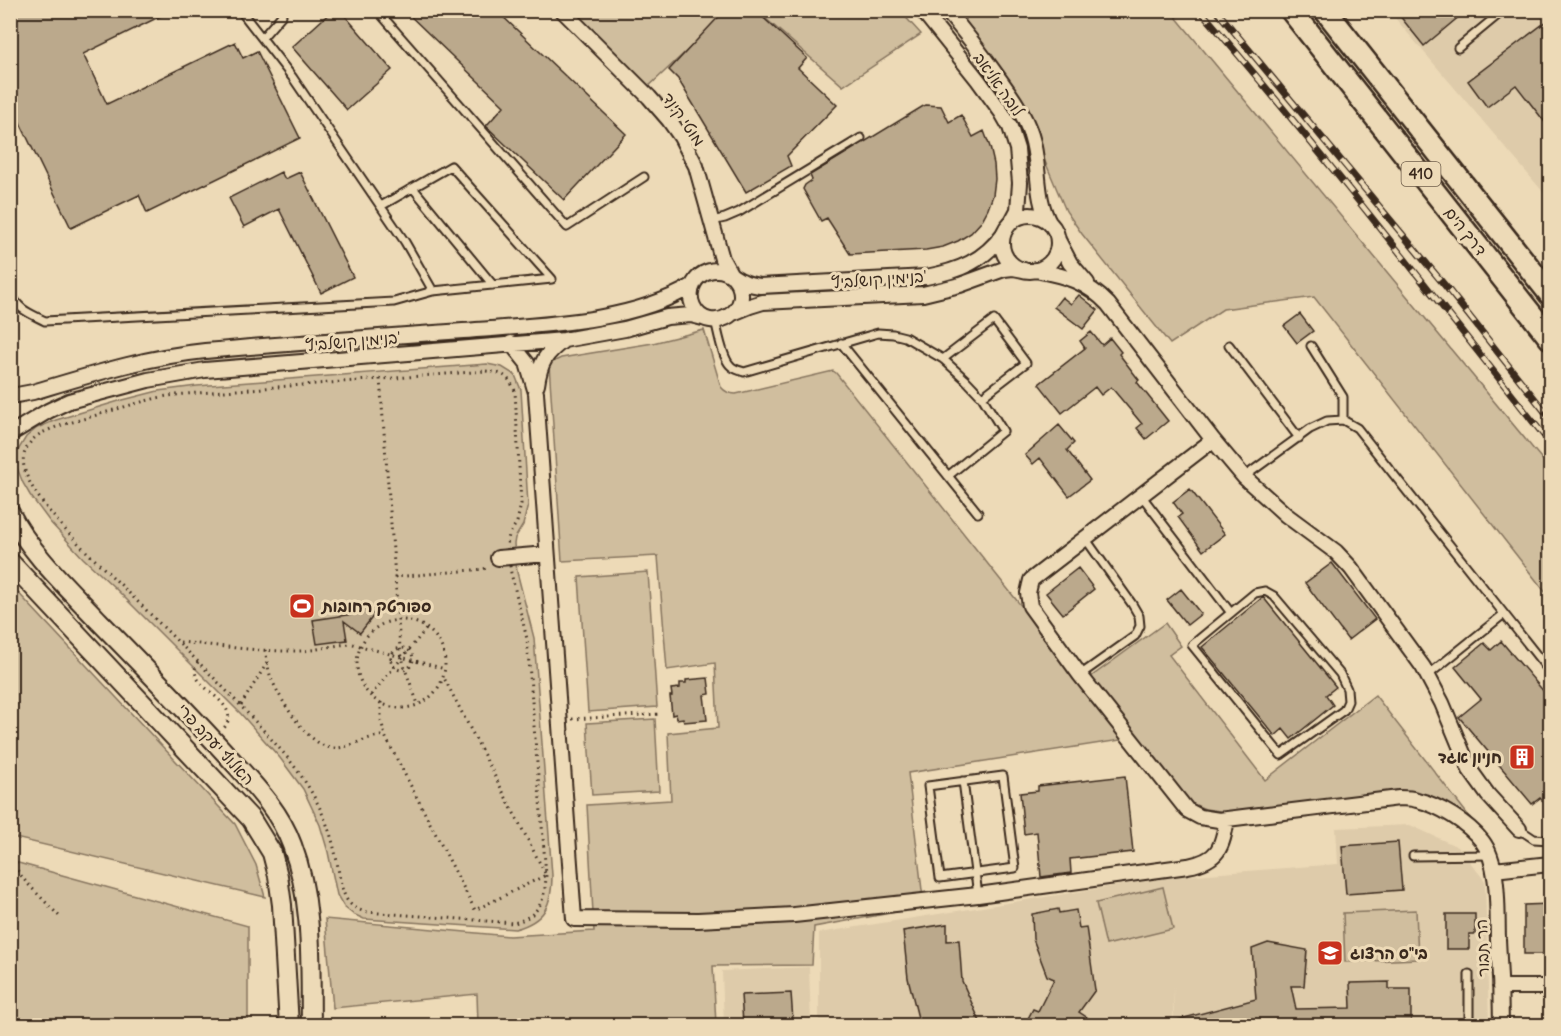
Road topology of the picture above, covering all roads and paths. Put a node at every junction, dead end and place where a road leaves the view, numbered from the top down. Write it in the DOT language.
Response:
graph roads {
  1 [pos="240,10"];
  2 [pos="281,10"];
  3 [pos="377,10"];
  4 [pos="562,10"];
  5 [pos="922,10"];
  6 [pos="946,10"];
  7 [pos="1291,10"];
  8 [pos="1325,10"];
  9 [pos="1504,10"];
  10 [pos="261,38"];
  11 [pos="1458,48"];
  12 [pos="861,138"];
  13 [pos="644,177"];
  14 [pos="413,188"];
  15 [pos="381,206"];
  16 [pos="712,222"];
  17 [pos="1007,228"];
  18 [pos="1053,230"];
  19 [pos="1030,270"];
  20 [pos="732,276"];
  21 [pos="492,285"];
  22 [pos="692,286"];
  23 [pos="433,291"];
  24 [pos="1095,291"];
  25 [pos="10,292"];
  26 [pos="1551,294"];
  27 [pos="733,313"];
  28 [pos="711,320"];
  29 [pos="1551,338"];
  30 [pos="564,340"];
  31 [pos="512,343"];
  32 [pos="842,343"];
  33 [pos="1229,345"];
  34 [pos="1311,346"];
  35 [pos="943,359"];
  36 [pos="380,379"];
  37 [pos="536,393"];
  38 [pos="10,395"];
  39 [pos="982,397"];
  40 [pos="1343,420"];
  41 [pos="10,434"];
  42 [pos="1299,438"];
  43 [pos="1213,440"];
  44 [pos="948,476"];
  45 [pos="1244,477"];
  46 [pos="1142,495"];
  47 [pos="10,513"];
  48 [pos="978,513"];
  49 [pos="1085,538"];
  50 [pos="547,554"];
  51 [pos="500,561"];
  52 [pos="10,562"];
  53 [pos="395,577"];
  54 [pos="1231,613"];
  55 [pos="1504,614"];
  56 [pos="398,620"];
  57 [pos="427,628"];
  58 [pos="178,642"];
  59 [pos="362,646"];
  60 [pos="400,648"];
  61 [pos="265,650"];
  62 [pos="408,650"];
  63 [pos="392,655"];
  64 [pos="402,657"];
  65 [pos="412,660"];
  66 [pos="198,662"];
  67 [pos="267,663"];
  68 [pos="394,667"];
  69 [pos="405,669"];
  70 [pos="445,669"];
  71 [pos="1551,672"];
  72 [pos="1080,675"];
  73 [pos="443,676"];
  74 [pos="1427,676"];
  75 [pos="371,694"];
  76 [pos="381,702"];
  77 [pos="418,704"];
  78 [pos="241,705"];
  79 [pos="660,714"];
  80 [pos="560,720"];
  81 [pos="384,736"];
  82 [pos="214,741"];
  83 [pos="963,781"];
  84 [pos="1227,819"];
  85 [pos="1519,829"];
  86 [pos="1551,840"];
  87 [pos="1490,855"];
  88 [pos="1413,856"];
  89 [pos="10,861"];
  90 [pos="1551,864"];
  91 [pos="1494,870"];
  92 [pos="975,874"];
  93 [pos="546,875"];
  94 [pos="978,895"];
  95 [pos="60,917"];
  96 [pos="1469,974"];
  97 [pos="1500,987"];
  98 [pos="1551,987"];
  99 [pos="1469,1024"];
  100 [pos="1501,1025"];
  101 [pos="289,1026"];
  102 [pos="311,1026"];
  1 -- 10 [label="lane"];
  2 -- 10 [label="lane"];
  3 -- 13 [label="lane"];
  4 -- 16 [label="street, מוטי קינד"];
  5 -- 17 [label="street, לובה אליאב"];
  6 -- 18 [label="street, לובה אליאב"];
  7 -- 29 [label="main road, דרך הים / 410"];
  8 -- 26 [label="main road, דרך הים / 410"];
  9 -- 11 [label="lane"];
  10 -- 15 [label="lane"];
  12 -- 16 [label="lane"];
  14 -- 15 [label="lane"];
  14 -- 21 [label="lane"];
  14 -- 21 [label="lane"];
  15 -- 23 [label="lane"];
  16 -- 20 [label="street, מוטי קינד"];
  17 -- 18 [label="street"];
  17 -- 19 [label="street"];
  17 -- 20 [label="street, בנימין קושלביץ'"];
  18 -- 19 [label="street"];
  18 -- 24 [label="street, בנימין קושלביץ'"];
  19 -- 24 [label="street, בנימין קושלביץ'"];
  19 -- 27 [label="street, בנימין קושלביץ'"];
  20 -- 22 [label="street"];
  20 -- 27 [label="street"];
  21 -- 23 [label="lane"];
  22 -- 28 [label="street"];
  22 -- 38 [label="street, בנימין קושלביץ'"];
  23 -- 25 [label="lane"];
  24 -- 43 [label="street, בנימין קושלביץ'"];
  27 -- 28 [label="street"];
  28 -- 30 [label="street, בנימין קושלביץ'"];
  28 -- 32 [label="lane"];
  30 -- 31 [label="street, בנימין קושלביץ'"];
  30 -- 37 [label="street"];
  31 -- 37 [label="street"];
  31 -- 41 [label="street, בנימין קושלביץ'"];
  32 -- 35 [label="lane"];
  32 -- 44 [label="lane"];
  33 -- 42 [label="lane"];
  34 -- 40 [label="lane"];
  35 -- 39 [label="lane"];
  35 -- 39 [label="lane"];
  36 -- 51 [label="path"];
  36 -- 53 [label="path"];
  36 -- 58 [label="path"];
  37 -- 50 [label="street"];
  39 -- 44 [label="lane"];
  40 -- 42 [label="lane"];
  40 -- 55 [label="lane"];
  42 -- 45 [label="lane"];
  43 -- 45 [label="street, בנימין קושלביץ'"];
  43 -- 46 [label="street"];
  44 -- 48 [label="lane"];
  45 -- 74 [label="street, בנימין קושלביץ'"];
  46 -- 49 [label="street"];
  46 -- 54 [label="lane"];
  47 -- 82 [label="street, האלוף יעקב פרי"];
  49 -- 72 [label="street"];
  49 -- 72 [label="lane"];
  50 -- 51 [label="street"];
  50 -- 80 [label="street"];
  51 -- 53 [label="path"];
  51 -- 93 [label="path"];
  52 -- 101 [label="street, האלוף יעקב פרי"];
  53 -- 56 [label="path"];
  54 -- 54 [label="lane"];
  55 -- 71 [label="lane"];
  55 -- 74 [label="lane"];
  56 -- 57 [label="path"];
  56 -- 59 [label="path"];
  56 -- 60 [label="path"];
  57 -- 62 [label="path"];
  57 -- 70 [label="path"];
  58 -- 61 [label="path"];
  58 -- 66 [label="path"];
  59 -- 61 [label="path"];
  59 -- 63 [label="path"];
  59 -- 75 [label="path"];
  60 -- 62 [label="path"];
  60 -- 63 [label="path"];
  60 -- 64 [label="path"];
  61 -- 67 [label="path"];
  62 -- 64 [label="path"];
  62 -- 65 [label="path"];
  63 -- 64 [label="path"];
  63 -- 68 [label="path"];
  64 -- 65 [label="path"];
  64 -- 68 [label="path"];
  64 -- 69 [label="path"];
  65 -- 69 [label="path"];
  65 -- 70 [label="path"];
  66 -- 78 [label="path"];
  66 -- 82 [label="path"];
  67 -- 78 [label="path"];
  67 -- 81 [label="path"];
  68 -- 69 [label="path"];
  68 -- 75 [label="path"];
  69 -- 77 [label="path"];
  70 -- 73 [label="path"];
  72 -- 84 [label="street"];
  73 -- 77 [label="path"];
  73 -- 93 [label="path"];
  74 -- 85 [label="street, בנימין קושלביץ'"];
  75 -- 76 [label="path"];
  76 -- 77 [label="path"];
  76 -- 81 [label="path"];
  78 -- 93 [label="path"];
  79 -- 80 [label="path"];
  80 -- 94 [label="street"];
  81 -- 93 [label="path"];
  82 -- 102 [label="street, האלוף יעקב פרי"];
  83 -- 92 [label="lane"];
  83 -- 92 [label="lane"];
  83 -- 92 [label="lane"];
  84 -- 87 [label="street"];
  84 -- 94 [label="street"];
  85 -- 86 [label="lane"];
  87 -- 88 [label="lane"];
  87 -- 91 [label="street, הר תבור"];
  89 -- 95 [label="path"];
  90 -- 91 [label="street"];
  91 -- 97 [label="street, הר תבור"];
  92 -- 94 [label="lane"];
  96 -- 99 [label="lane"];
  97 -- 98 [label="street"];
  97 -- 100 [label="street, הר תבור"];
  99 -- 100 [label="lane"];
}
